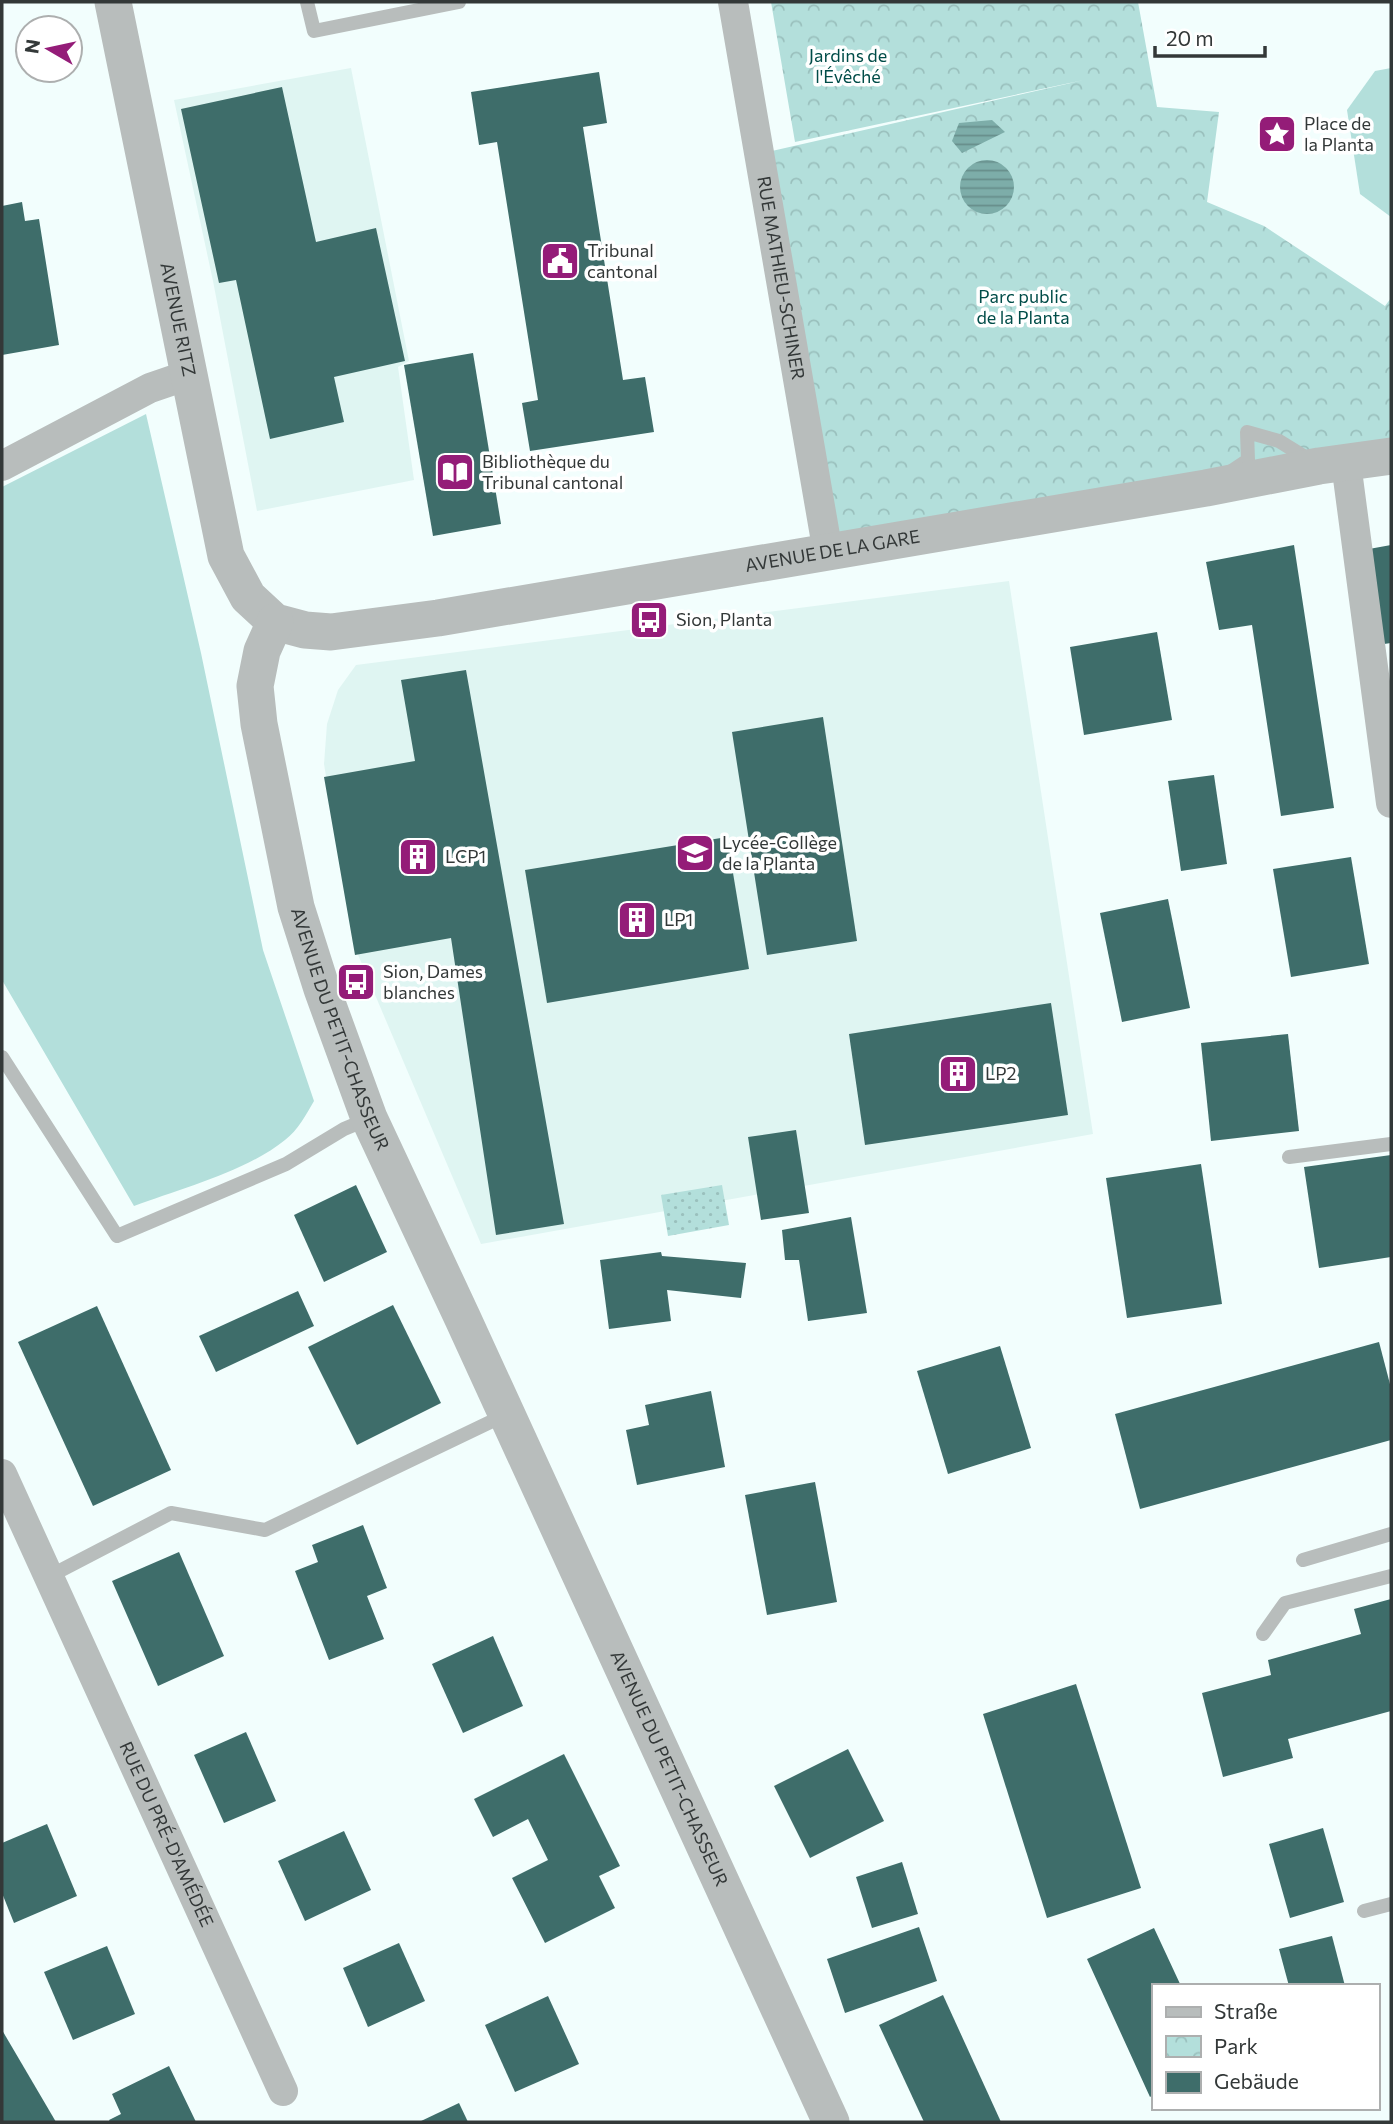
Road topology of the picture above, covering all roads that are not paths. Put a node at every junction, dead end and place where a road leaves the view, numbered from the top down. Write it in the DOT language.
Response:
graph roads {
  1 [pos="113,2"];
  2 [pos="307,2"];
  3 [pos="458,2"];
  4 [pos="733,2"];
  5 [pos="188,375"];
  6 [pos="1391,456"];
  7 [pos="1333,464"];
  8 [pos="2,466"];
  9 [pos="1206,488"];
  10 [pos="828,553"];
  11 [pos="275,622"];
  12 [pos="1391,803"];
  13 [pos="2,1057"];
  14 [pos="369,1118"];
  15 [pos="1391,1144"];
  16 [pos="1289,1157"];
  17 [pos="506,1414"];
  18 [pos="2,1474"];
  19 [pos="1391,1534"];
  20 [pos="1303,1560"];
  21 [pos="1391,1576"];
  22 [pos="48,1577"];
  23 [pos="1263,1634"];
  24 [pos="1391,1904"];
  25 [pos="1364,1911"];
  26 [pos="283,2091"];
  27 [pos="831,2122"];
  1 -- 5 [label="street, AVENUE RITZ"];
  2 -- 3 [label="lane"];
  4 -- 10 [label="street, RUE MATHIEU-SCHINER"];
  5 -- 8 [label="street"];
  5 -- 11 [label="street, AVENUE RITZ"];
  6 -- 7 [label="street, AVENUE DE LA GARE"];
  7 -- 9 [label="street, AVENUE DE LA GARE"];
  7 -- 9 [label="lane"];
  7 -- 12 [label="street"];
  9 -- 10 [label="street, AVENUE DE LA GARE"];
  10 -- 11 [label="street, AVENUE DE LA GARE"];
  11 -- 14 [label="street, AVENUE DU PETIT-CHASSEUR"];
  13 -- 14 [label="lane"];
  14 -- 17 [label="street, AVENUE DU PETIT-CHASSEUR"];
  15 -- 16 [label="lane"];
  17 -- 22 [label="lane"];
  17 -- 27 [label="street, AVENUE DU PETIT-CHASSEUR"];
  18 -- 22 [label="street, RUE DU PRÉ-D'AMÉDÉE"];
  19 -- 20 [label="lane"];
  21 -- 23 [label="lane"];
  22 -- 26 [label="street, RUE DU PRÉ-D'AMÉDÉE"];
  24 -- 25 [label="lane"];
}
